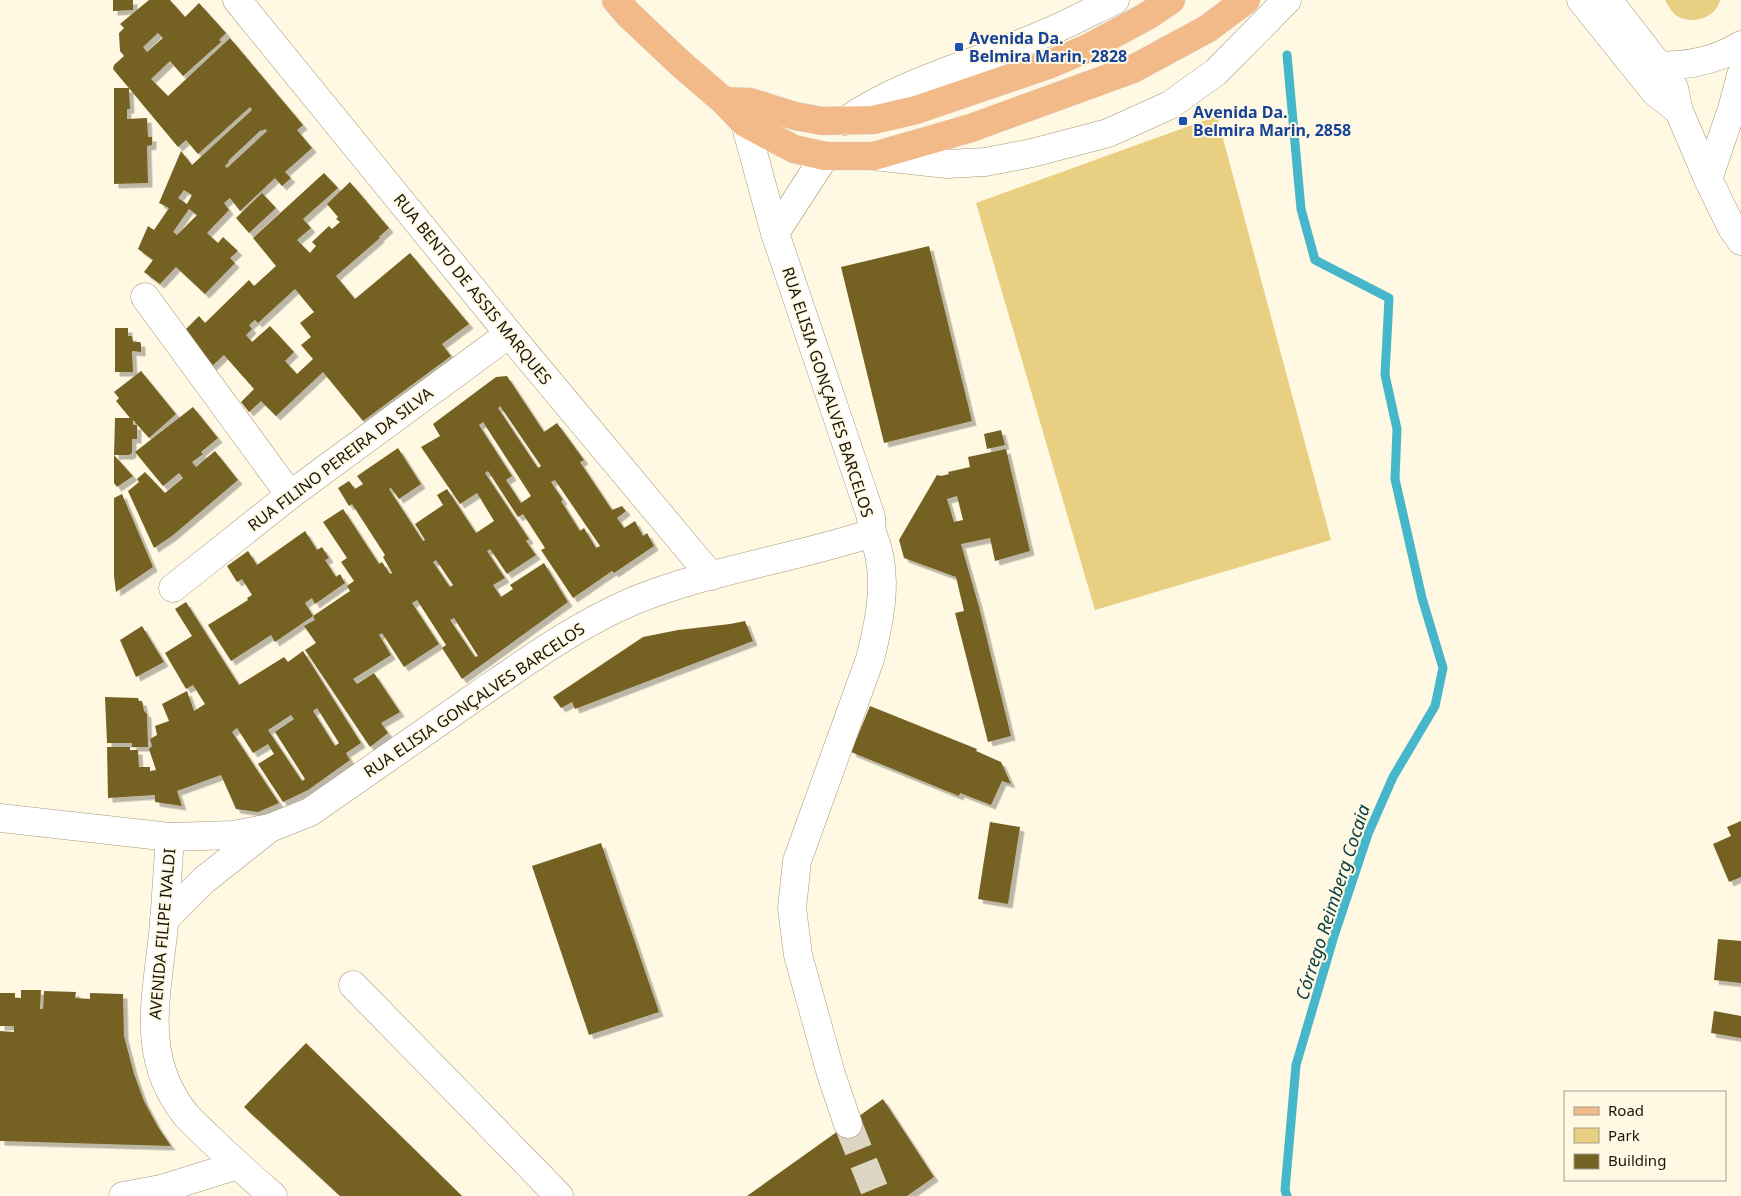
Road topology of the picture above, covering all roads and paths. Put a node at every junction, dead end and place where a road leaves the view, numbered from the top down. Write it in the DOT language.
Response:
graph roads {
  1 [pos="237,0"];
  2 [pos="616,0"];
  3 [pos="1115,0"];
  4 [pos="1171,0"];
  5 [pos="1246,0"];
  6 [pos="1258,0"];
  7 [pos="1287,0"];
  8 [pos="1581,0"];
  9 [pos="1608,0"];
  10 [pos="1207,29"];
  11 [pos="1741,45"];
  12 [pos="1648,68"];
  13 [pos="1741,75"];
  14 [pos="740,109"];
  15 [pos="1737,110"];
  16 [pos="845,122"];
  17 [pos="825,156"];
  18 [pos="874,156"];
  19 [pos="1708,179"];
  20 [pos="775,233"];
  21 [pos="1738,233"];
  22 [pos="145,297"];
  23 [pos="509,334"];
  24 [pos="290,495"];
  25 [pos="872,533"];
  26 [pos="711,576"];
  27 [pos="173,588"];
  28 [pos="0,818"];
  29 [pos="270,828"];
  30 [pos="170,837"];
  31 [pos="164,920"];
  32 [pos="353,985"];
  33 [pos="848,1124"];
  34 [pos="238,1165"];
  35 [pos="123,1196"];
  36 [pos="273,1196"];
  37 [pos="559,1196"];
  1 -- 23 [label="street, RUA BENTO DE ASSIS MARQUES"];
  2 -- 14 [label="main road"];
  3 -- 16 [label="street"];
  4 -- 16 [label="main road"];
  5 -- 10 [label="main road"];
  6 -- 10 [label="main road"];
  7 -- 18 [label="street"];
  8 -- 12 [label="street"];
  9 -- 12 [label="street"];
  10 -- 18 [label="main road"];
  11 -- 12 [label="street"];
  12 -- 19 [label="street"];
  13 -- 15 [label="street"];
  14 -- 16 [label="main road"];
  14 -- 17 [label="main road"];
  14 -- 20 [label="street, RUA ELISIA GONÇALVES BARCELOS"];
  15 -- 19 [label="street"];
  17 -- 18 [label="main road"];
  17 -- 20 [label="street"];
  19 -- 21 [label="street"];
  20 -- 25 [label="street, RUA ELISIA GONÇALVES BARCELOS"];
  22 -- 24 [label="street"];
  23 -- 24 [label="street, RUA FILINO PEREIRA DA SILVA"];
  23 -- 26 [label="street, RUA BENTO DE ASSIS MARQUES"];
  24 -- 27 [label="street, RUA FILINO PEREIRA DA SILVA"];
  25 -- 26 [label="street, RUA ELISIA GONÇALVES BARCELOS"];
  25 -- 33 [label="street"];
  26 -- 29 [label="street, RUA ELISIA GONÇALVES BARCELOS"];
  28 -- 30 [label="street, RUA ELISIA GONÇALVES BARCELOS"];
  29 -- 30 [label="street, RUA ELISIA GONÇALVES BARCELOS"];
  29 -- 31 [label="street"];
  30 -- 31 [label="street, AVENIDA FILIPE IVALDI"];
  31 -- 34 [label="street, AVENIDA FILIPE IVALDI"];
  32 -- 37 [label="street"];
  34 -- 35 [label="street"];
  34 -- 36 [label="street, AVENIDA FILIPE IVALDI"];
}
